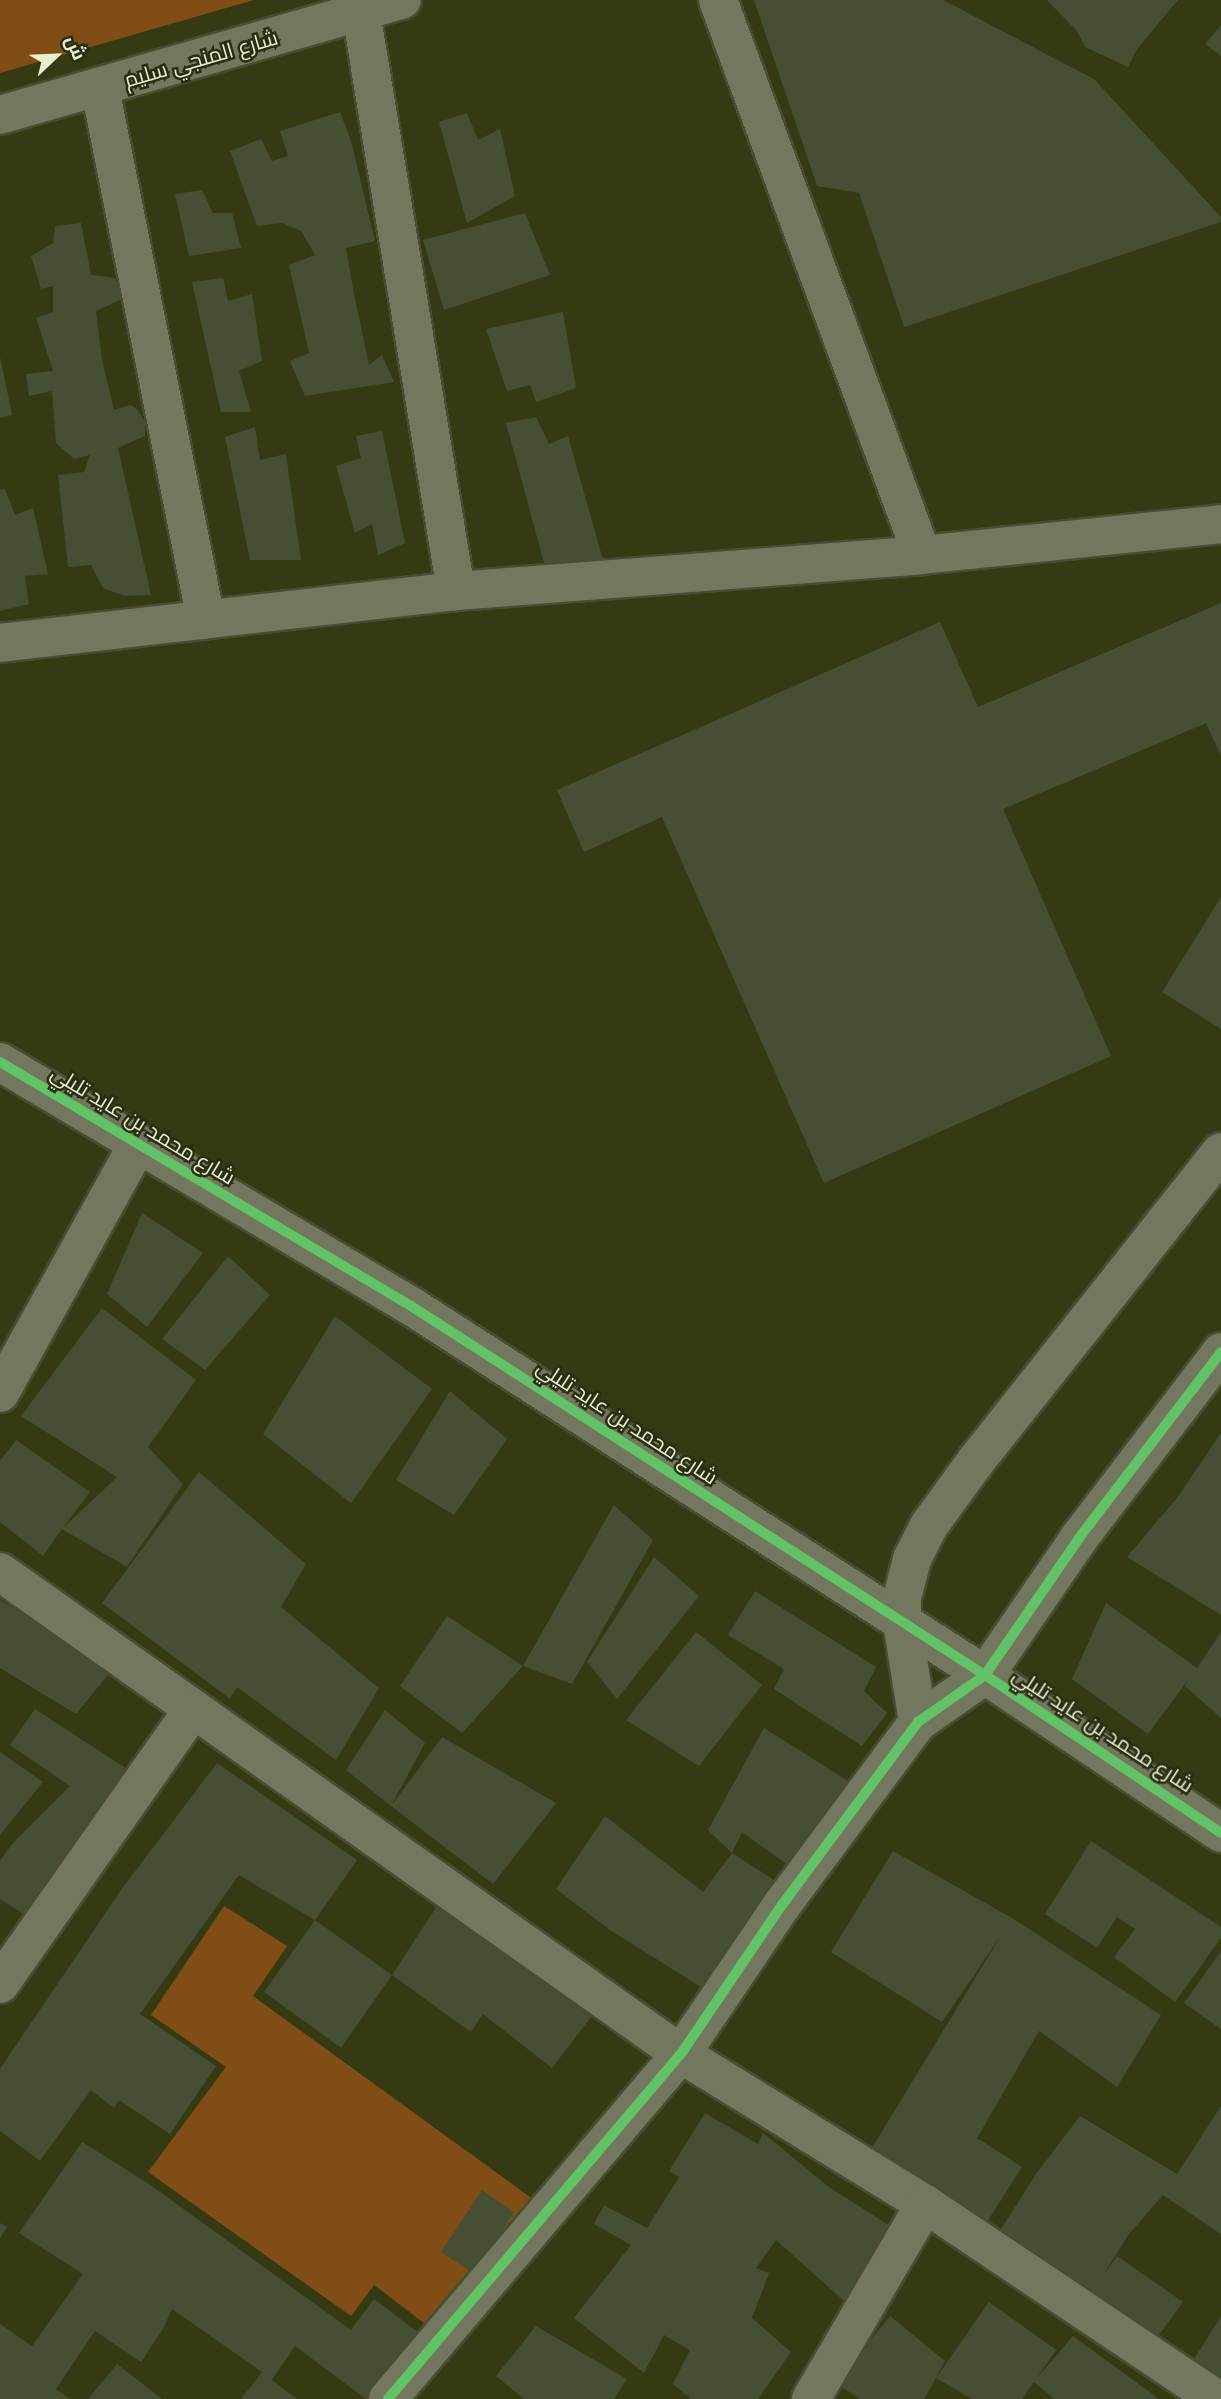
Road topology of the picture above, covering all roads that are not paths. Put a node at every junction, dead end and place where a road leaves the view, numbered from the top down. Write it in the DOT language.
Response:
graph roads {
  1 [pos="402,0"];
  2 [pos="718,0"];
  3 [pos="361,12"];
  4 [pos="100,89"];
  5 [pos="0,115"];
  6 [pos="1221,524"];
  7 [pos="922,555"];
  8 [pos="456,591"];
  9 [pos="206,620"];
  10 [pos="0,643"];
  11 [pos="0,1062"];
  12 [pos="138,1144"];
  13 [pos="1221,1152"];
  14 [pos="1221,1352"];
  15 [pos="0,1393"];
  16 [pos="0,1572"];
  17 [pos="902,1622"];
  18 [pos="985,1675"];
  19 [pos="193,1709"];
  20 [pos="918,1721"];
  21 [pos="1217,1821"];
  22 [pos="0,1984"];
  23 [pos="681,2054"];
  24 [pos="925,2204"];
  25 [pos="388,2399"];
  26 [pos="811,2399"];
  27 [pos="1216,2399"];
  1 -- 3 [label="street, شارع المنجي سليم"];
  2 -- 7 [label="street"];
  3 -- 4 [label="street, شارع المنجي سليم"];
  3 -- 8 [label="street"];
  4 -- 5 [label="street, شارع المنجي سليم"];
  4 -- 9 [label="street"];
  6 -- 7 [label="street"];
  7 -- 8 [label="street"];
  8 -- 9 [label="street"];
  9 -- 10 [label="street"];
  11 -- 12 [label="street, شارع محمد بن عايد تليلي"];
  12 -- 15 [label="street"];
  12 -- 17 [label="street, شارع محمد بن عايد تليلي"];
  13 -- 17 [label="street"];
  14 -- 18 [label="street"];
  16 -- 19 [label="street"];
  17 -- 18 [label="street, شارع محمد بن عايد تليلي"];
  17 -- 20 [label="street"];
  18 -- 20 [label="street"];
  18 -- 21 [label="street, شارع محمد بن عايد تليلي"];
  19 -- 22 [label="street"];
  19 -- 23 [label="street"];
  20 -- 23 [label="street"];
  23 -- 24 [label="street"];
  23 -- 25 [label="street"];
  24 -- 26 [label="street"];
  24 -- 27 [label="street"];
}
